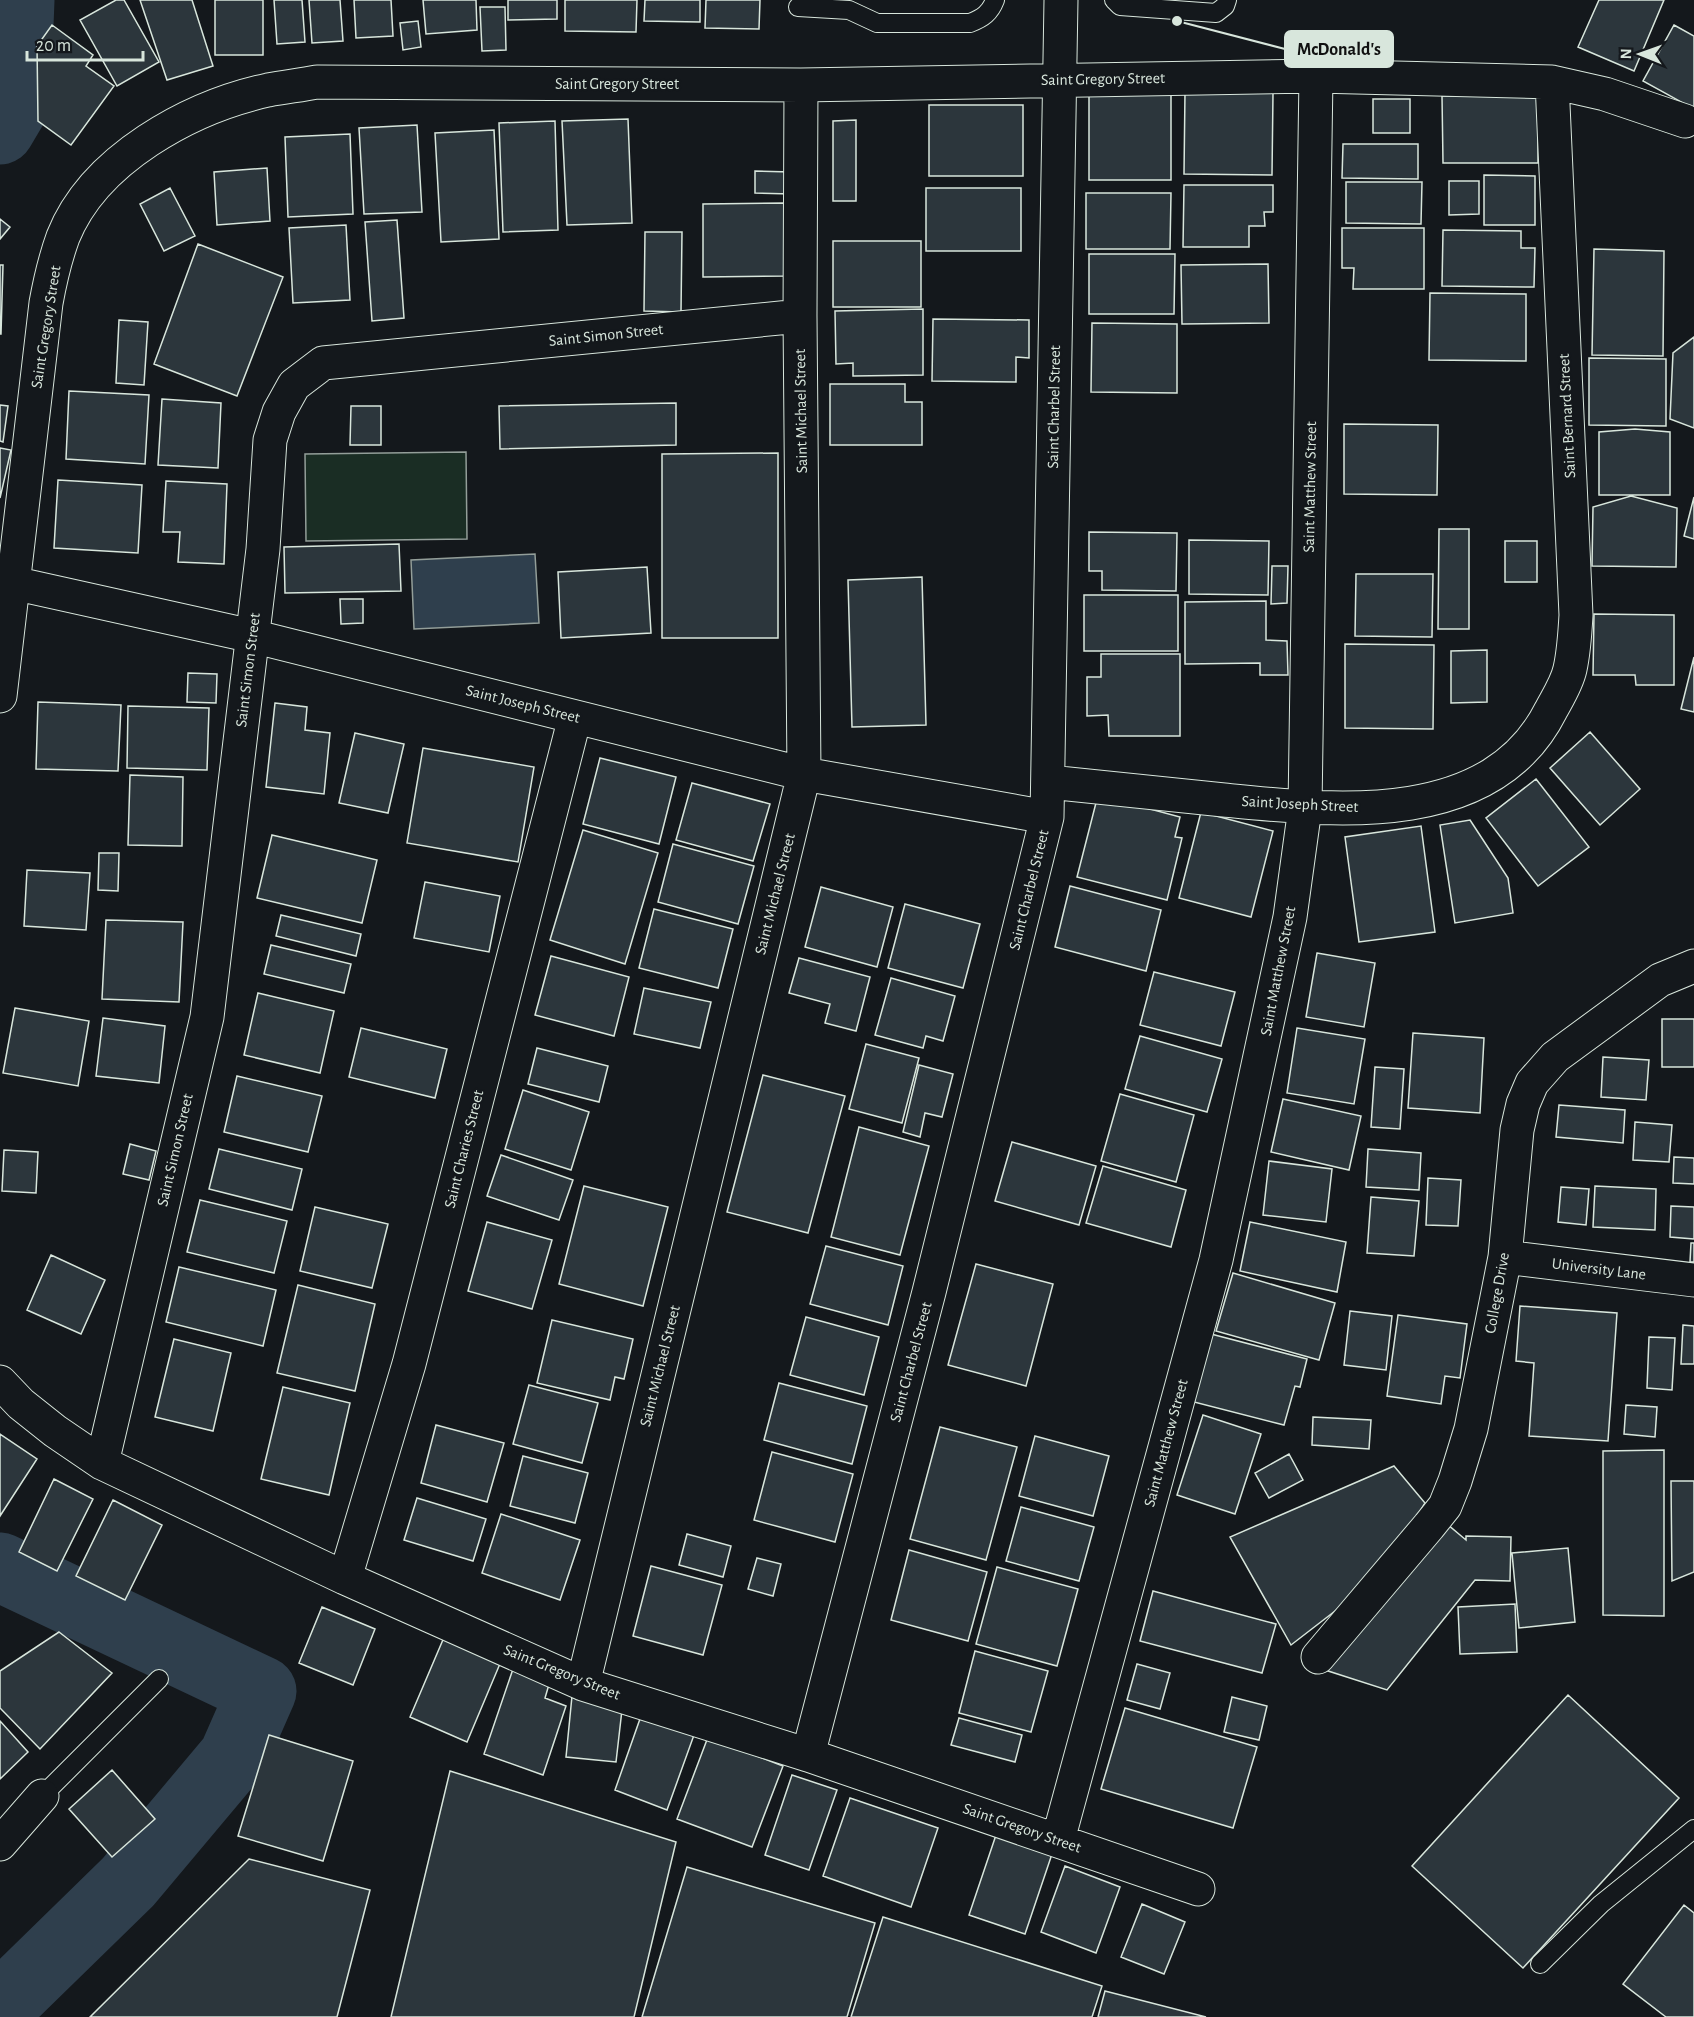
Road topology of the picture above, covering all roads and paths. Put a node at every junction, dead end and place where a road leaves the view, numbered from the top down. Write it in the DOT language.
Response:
graph roads {
  1 [pos="995,0"];
  2 [pos="1061,0"];
  3 [pos="1114,0"];
  4 [pos="1227,0"];
  5 [pos="849,5"];
  6 [pos="798,7"];
  7 [pos="1316,76"];
  8 [pos="1060,80"];
  9 [pos="1552,82"];
  10 [pos="801,85"];
  11 [pos="1685,121"];
  12 [pos="800,316"];
  13 [pos="7,582"];
  14 [pos="252,636"];
  15 [pos="0,696"];
  16 [pos="575,717"];
  17 [pos="1533,740"];
  18 [pos="804,774"];
  19 [pos="1049,782"];
  20 [pos="1305,808"];
  21 [pos="1047,817"];
  22 [pos="1694,966"];
  23 [pos="1504,1257"];
  24 [pos="1694,1280"];
  25 [pos="0,1382"];
  26 [pos="102,1463"];
  27 [pos="345,1578"];
  28 [pos="1318,1657"];
  29 [pos="159,1679"];
  30 [pos="583,1684"];
  31 [pos="808,1755"];
  32 [pos="42,1796"];
  33 [pos="1694,1829"];
  34 [pos="1058,1840"];
  35 [pos="0,1844"];
  36 [pos="1198,1889"];
  37 [pos="1540,1964"];
  1 -- 5 [label="lane"];
  2 -- 8 [label="street, Saint Charbel Street"];
  3 -- 4 [label="lane"];
  5 -- 6 [label="lane"];
  7 -- 8 [label="street, Saint Gregory Street"];
  7 -- 9 [label="street, Saint Gregory Street"];
  7 -- 20 [label="street, Saint Matthew Street"];
  8 -- 10 [label="street, Saint Gregory Street"];
  8 -- 19 [label="street, Saint Charbel Street"];
  9 -- 11 [label="street, Saint Gregory Street"];
  9 -- 17 [label="street, Saint Bernard Street"];
  10 -- 12 [label="street, Saint Michael Street"];
  10 -- 13 [label="street, Saint Gregory Street"];
  12 -- 14 [label="street, Saint Simon Street"];
  12 -- 18 [label="street, Saint Michael Street"];
  13 -- 14 [label="street, Saint Joseph Street"];
  13 -- 15 [label="street, Saint Gregory Street"];
  14 -- 16 [label="street, Saint Joseph Street"];
  14 -- 26 [label="street, Saint Simon Street"];
  16 -- 18 [label="street, Saint Joseph Street"];
  16 -- 27 [label="street, Saint Charies Street"];
  17 -- 20 [label="street, Saint Joseph Street"];
  18 -- 21 [label="street, Saint Joseph Street"];
  18 -- 30 [label="street, Saint Michael Street"];
  19 -- 20 [label="street, Saint Joseph Street"];
  19 -- 21 [label="street, Saint Charbel Street"];
  20 -- 34 [label="street, Saint Matthew Street"];
  21 -- 31 [label="street, Saint Charbel Street"];
  22 -- 23 [label="street, College Drive"];
  23 -- 24 [label="street, University Lane"];
  23 -- 28 [label="street, College Drive"];
  25 -- 26 [label="street, Saint Gregory Street"];
  26 -- 27 [label="street, Saint Gregory Street"];
  27 -- 30 [label="street, Saint Gregory Street"];
  29 -- 32 [label="lane"];
  30 -- 31 [label="street, Saint Gregory Street"];
  31 -- 34 [label="street, Saint Gregory Street"];
  32 -- 35 [label="street"];
  33 -- 37 [label="lane"];
  34 -- 36 [label="street, Saint Gregory Street"];
}
